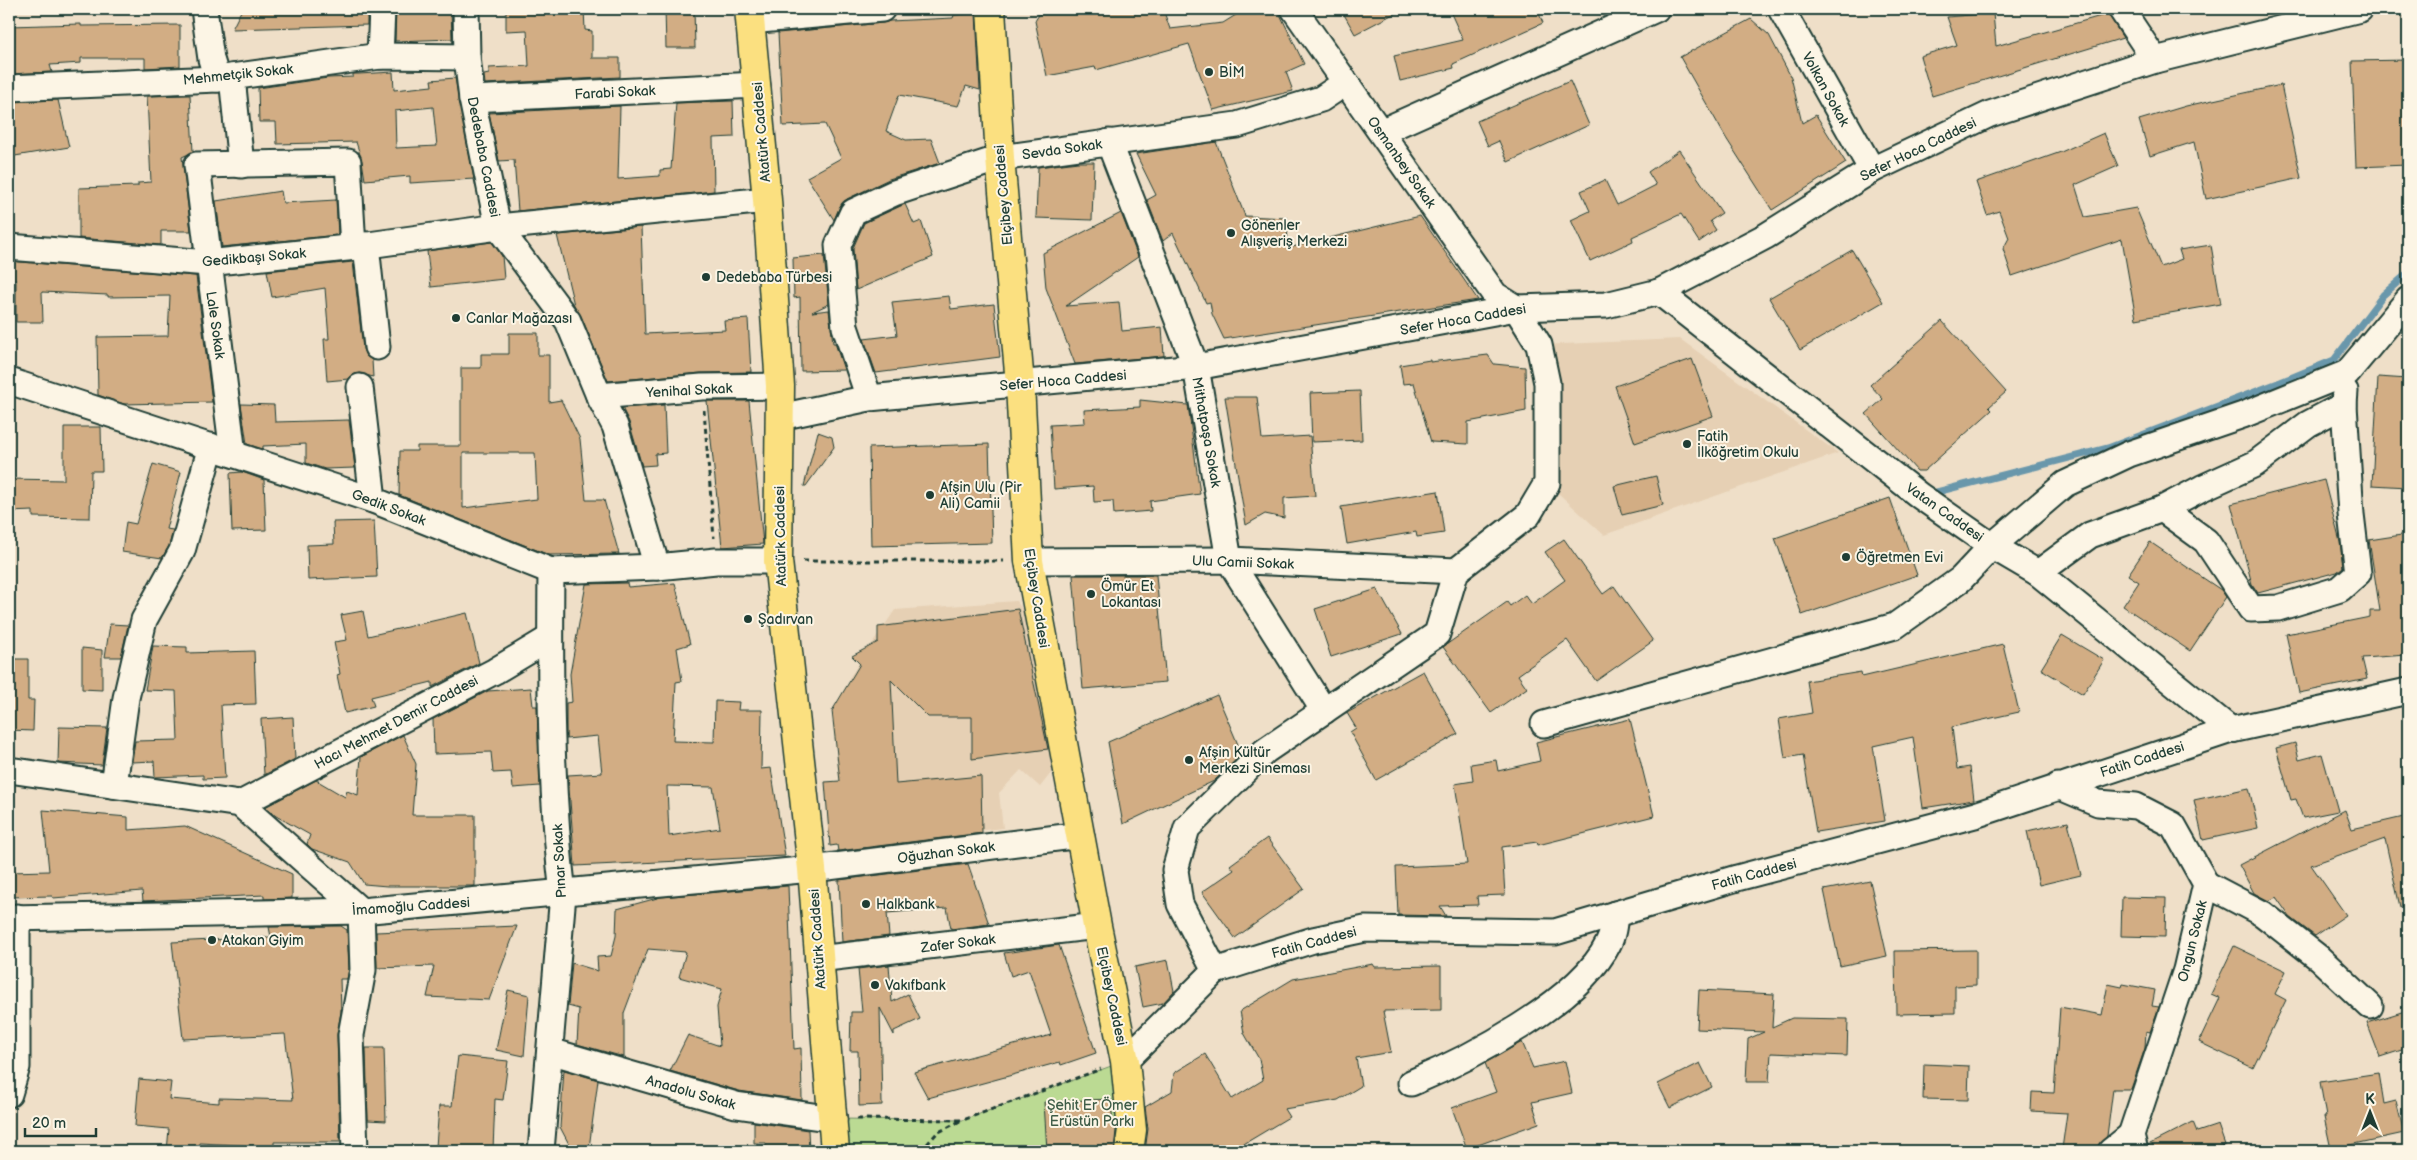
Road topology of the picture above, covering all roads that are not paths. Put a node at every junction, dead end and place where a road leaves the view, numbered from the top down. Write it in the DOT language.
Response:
graph roads {
  1 [pos="204,9"];
  2 [pos="382,9"];
  3 [pos="466,9"];
  4 [pos="882,9"];
  5 [pos="991,9"];
  6 [pos="1294,9"];
  7 [pos="1656,9"];
  8 [pos="1781,9"];
  9 [pos="2121,9"];
  10 [pos="2360,9"];
  11 [pos="750,15"];
  12 [pos="380,56"];
  13 [pos="467,57"];
  14 [pos="2155,60"];
  15 [pos="224,78"];
  16 [pos="1345,83"];
  17 [pos="757,84"];
  18 [pos="9,88"];
  19 [pos="472,99"];
  20 [pos="1382,131"];
  21 [pos="1109,142"];
  22 [pos="1000,158"];
  23 [pos="241,165"];
  24 [pos="1872,170"];
  25 [pos="767,200"];
  26 [pos="498,227"];
  27 [pos="360,246"];
  28 [pos="9,247"];
  29 [pos="208,263"];
  30 [pos="1659,292"];
  31 [pos="2408,300"];
  32 [pos="1516,308"];
  33 [pos="377,347"];
  34 [pos="1196,367"];
  35 [pos="2347,373"];
  36 [pos="9,381"];
  37 [pos="1020,384"];
  38 [pos="780,386"];
  39 [pos="360,387"];
  40 [pos="599,396"];
  41 [pos="869,398"];
  42 [pos="2344,405"];
  43 [pos="780,417"];
  44 [pos="222,450"];
  45 [pos="373,500"];
  46 [pos="2162,510"];
  47 [pos="1992,546"];
  48 [pos="1230,560"];
  49 [pos="778,561"];
  50 [pos="1029,561"];
  51 [pos="656,567"];
  52 [pos="551,571"];
  53 [pos="1456,571"];
  54 [pos="2038,573"];
  55 [pos="550,638"];
  56 [pos="2408,691"];
  57 [pos="1324,711"];
  58 [pos="1544,724"];
  59 [pos="2230,730"];
  60 [pos="9,770"];
  61 [pos="114,785"];
  62 [pos="2058,786"];
  63 [pos="240,804"];
  64 [pos="1081,835"];
  65 [pos="812,869"];
  66 [pos="2206,884"];
  67 [pos="563,894"];
  68 [pos="361,911"];
  69 [pos="1615,914"];
  70 [pos="13,918"];
  71 [pos="1097,926"];
  72 [pos="818,960"];
  73 [pos="1215,971"];
  74 [pos="2370,1006"];
  75 [pos="550,1051"];
  76 [pos="1125,1061"];
  77 [pos="1411,1083"];
  78 [pos="9,1094"];
  79 [pos="834,1119"];
  80 [pos="2133,1143"];
  81 [pos="355,1151"];
  82 [pos="541,1151"];
  83 [pos="836,1151"];
  84 [pos="1129,1151"];
  85 [pos="2111,1151"];
  1 -- 15 [label="street"];
  2 -- 12 [label="street"];
  3 -- 13 [label="street, Dedebaba Caddesi"];
  4 -- 11 [label="street"];
  5 -- 22 [label="main road, Elçibey Caddesi"];
  6 -- 16 [label="street, Osmanbey Sokak"];
  7 -- 20 [label="street"];
  8 -- 24 [label="street, Volkan Sokak"];
  9 -- 14 [label="street"];
  10 -- 14 [label="street, Sefer Hoca Caddesi"];
  11 -- 17 [label="main road, Atatürk Caddesi"];
  12 -- 13 [label="street, Mehmetçik Sokak"];
  12 -- 15 [label="street, Mehmetçik Sokak"];
  13 -- 19 [label="street, Dedebaba Caddesi"];
  14 -- 24 [label="street, Sefer Hoca Caddesi"];
  15 -- 18 [label="street, Mehmetçik Sokak"];
  15 -- 23 [label="street"];
  16 -- 20 [label="street, Osmanbey Sokak"];
  16 -- 21 [label="street, Sevda Sokak"];
  17 -- 19 [label="street, Farabi Sokak"];
  17 -- 25 [label="main road, Atatürk Caddesi"];
  19 -- 26 [label="street, Dedebaba Caddesi"];
  20 -- 32 [label="street, Osmanbey Sokak"];
  21 -- 22 [label="street, Sevda Sokak"];
  21 -- 34 [label="street, Mithatpaşa Sokak"];
  22 -- 37 [label="main road, Elçibey Caddesi"];
  22 -- 41 [label="street, Sevda Sokak"];
  23 -- 27 [label="street"];
  23 -- 29 [label="street, Lale Sokak"];
  24 -- 30 [label="street, Sefer Hoca Caddesi"];
  25 -- 26 [label="street, Gedikbaşı Sokak"];
  25 -- 38 [label="main road, Atatürk Caddesi"];
  26 -- 27 [label="street, Gedikbaşı Sokak"];
  26 -- 40 [label="street, Dedebaba Caddesi"];
  27 -- 29 [label="street, Gedikbaşı Sokak"];
  27 -- 33 [label="street"];
  28 -- 29 [label="street, Gedikbaşı Sokak"];
  29 -- 44 [label="street, Lale Sokak"];
  30 -- 32 [label="street, Sefer Hoca Caddesi"];
  30 -- 47 [label="street, Vatan Caddesi"];
  31 -- 35 [label="street"];
  32 -- 34 [label="street, Sefer Hoca Caddesi"];
  32 -- 53 [label="street"];
  34 -- 37 [label="street, Sefer Hoca Caddesi"];
  34 -- 48 [label="street, Mithatpaşa Sokak"];
  35 -- 42 [label="street"];
  35 -- 47 [label="street"];
  36 -- 44 [label="street, Gedik Sokak"];
  37 -- 41 [label="street, Sefer Hoca Caddesi"];
  37 -- 50 [label="main road, Elçibey Caddesi"];
  38 -- 40 [label="street, Yenihal Sokak"];
  38 -- 43 [label="main road, Atatürk Caddesi"];
  39 -- 45 [label="street"];
  40 -- 51 [label="street, Dedebaba Caddesi"];
  41 -- 43 [label="street, Sefer Hoca Caddesi"];
  42 -- 46 [label="street"];
  42 -- 46 [label="street"];
  43 -- 49 [label="main road, Atatürk Caddesi"];
  44 -- 45 [label="street, Gedik Sokak"];
  44 -- 61 [label="street"];
  45 -- 52 [label="street, Gedik Sokak"];
  46 -- 54 [label="street"];
  47 -- 54 [label="street, Vatan Caddesi"];
  47 -- 58 [label="street"];
  48 -- 50 [label="street, Ulu Camii Sokak"];
  48 -- 53 [label="street, Ulu Camii Sokak"];
  48 -- 57 [label="street, Mithatpaşa Sokak"];
  49 -- 51 [label="street, Gedik Sokak"];
  49 -- 65 [label="main road, Atatürk Caddesi"];
  50 -- 64 [label="main road, Elçibey Caddesi"];
  51 -- 52 [label="street, Gedik Sokak"];
  52 -- 55 [label="street, Pınar Sokak"];
  53 -- 57 [label="street"];
  54 -- 59 [label="street, Vatan Caddesi"];
  55 -- 63 [label="street, Hacı Mehmet Demir Caddesi"];
  55 -- 67 [label="street, Pınar Sokak"];
  56 -- 59 [label="street, Fatih Caddesi"];
  57 -- 73 [label="street"];
  59 -- 62 [label="street, Fatih Caddesi"];
  60 -- 61 [label="street"];
  61 -- 63 [label="street"];
  62 -- 66 [label="street, Ongun Sokak"];
  62 -- 69 [label="street, Fatih Caddesi"];
  63 -- 68 [label="street"];
  64 -- 65 [label="street, Oğuzhan Sokak"];
  64 -- 71 [label="main road, Elçibey Caddesi"];
  65 -- 67 [label="street, İmamoğlu Caddesi"];
  65 -- 72 [label="main road, Atatürk Caddesi"];
  66 -- 74 [label="street"];
  66 -- 80 [label="street, Ongun Sokak"];
  67 -- 68 [label="street, İmamoğlu Caddesi"];
  67 -- 75 [label="street, Pınar Sokak"];
  68 -- 70 [label="street, İmamoğlu Caddesi"];
  68 -- 81 [label="street"];
  69 -- 73 [label="street, Fatih Caddesi"];
  69 -- 77 [label="street"];
  70 -- 78 [label="street"];
  71 -- 72 [label="street, Zafer Sokak"];
  71 -- 76 [label="main road, Elçibey Caddesi"];
  72 -- 79 [label="main road, Atatürk Caddesi"];
  73 -- 76 [label="street, Fatih Caddesi"];
  75 -- 79 [label="street, Anadolu Sokak"];
  75 -- 82 [label="street, Pınar Sokak"];
  76 -- 84 [label="main road, Elçibey Caddesi"];
  79 -- 83 [label="main road, Atatürk Caddesi"];
  80 -- 85 [label="street"];
}
